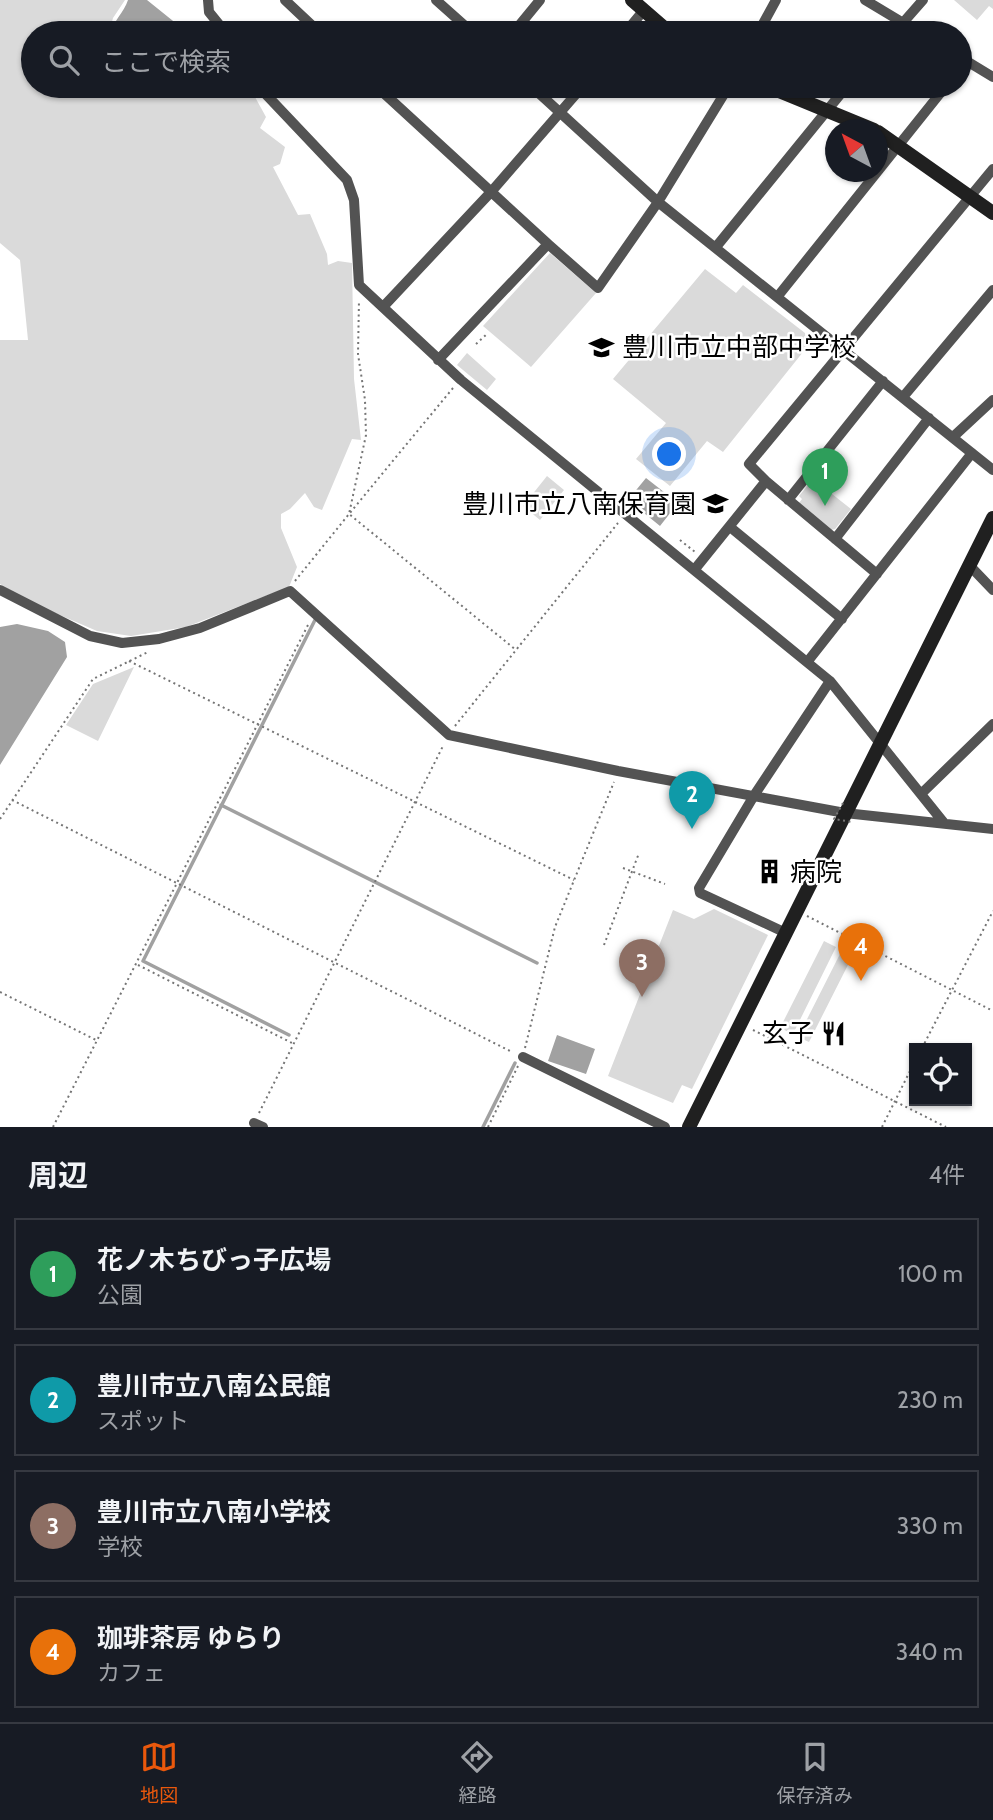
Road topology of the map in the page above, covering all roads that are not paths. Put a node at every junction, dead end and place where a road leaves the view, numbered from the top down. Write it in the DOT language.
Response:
graph roads {
  1 [pos="208,0"];
  2 [pos="285,0"];
  3 [pos="436,0"];
  4 [pos="540,0"];
  5 [pos="776,0"];
  6 [pos="866,0"];
  7 [pos="923,0"];
  8 [pos="638,5"];
  9 [pos="216,21"];
  10 [pos="307,21"];
  11 [pos="460,21"];
  12 [pos="523,21"];
  13 [pos="631,21"];
  14 [pos="656,21"];
  15 [pos="765,21"];
  16 [pos="900,21"];
  17 [pos="905,21"];
  18 [pos="972,67"];
  19 [pos="993,77"];
  20 [pos="269,98"];
  21 [pos="389,98"];
  22 [pos="545,98"];
  23 [pos="574,98"];
  24 [pos="722,98"];
  25 [pos="800,98"];
  26 [pos="836,98"];
  27 [pos="936,98"];
  28 [pos="827,108"];
  29 [pos="562,113"];
  30 [pos="850,119"];
  31 [pos="888,139"];
  32 [pos="898,146"];
  33 [pos="993,169"];
  34 [pos="491,192"];
  35 [pos="970,194"];
  36 [pos="659,202"];
  37 [pos="993,213"];
  38 [pos="548,244"];
  39 [pos="716,247"];
  40 [pos="993,290"];
  41 [pos="778,296"];
  42 [pos="383,307"];
  43 [pos="843,348"];
  44 [pos="438,360"];
  45 [pos="884,381"];
  46 [pos="903,397"];
  47 [pos="993,400"];
  48 [pos="929,418"];
  49 [pos="953,437"];
  50 [pos="972,453"];
  51 [pos="993,470"];
  52 [pos="766,481"];
  53 [pos="788,500"];
  54 [pos="993,518"];
  55 [pos="730,527"];
  56 [pos="835,539"];
  57 [pos="970,566"];
  58 [pos="695,569"];
  59 [pos="877,574"];
  60 [pos="0,590"];
  61 [pos="993,590"];
  62 [pos="842,619"];
  63 [pos="808,661"];
  64 [pos="830,681"];
  65 [pos="993,724"];
  66 [pos="880,743"];
  67 [pos="755,794"];
  68 [pos="921,794"];
  69 [pos="847,813"];
  70 [pos="944,823"];
  71 [pos="993,829"];
  72 [pos="786,933"];
  73 [pos="523,1057"];
  74 [pos="666,1127"];
  75 [pos="689,1127"];
  1 -- 9 [label="street"];
  2 -- 10 [label="street"];
  3 -- 11 [label="street"];
  4 -- 12 [label="street"];
  5 -- 15 [label="street"];
  6 -- 16 [label="street"];
  7 -- 17 [label="street"];
  8 -- 13 [label="street"];
  8 -- 14 [label="street"];
  18 -- 19 [label="street"];
  20 -- 42 [label="street"];
  21 -- 34 [label="street"];
  22 -- 29 [label="street"];
  23 -- 29 [label="street"];
  24 -- 36 [label="street"];
  25 -- 28 [label="street"];
  26 -- 28 [label="street"];
  27 -- 32 [label="street"];
  28 -- 30 [label="street"];
  28 -- 39 [label="street"];
  29 -- 34 [label="street"];
  29 -- 36 [label="street"];
  31 -- 32 [label="street"];
  32 -- 35 [label="street"];
  32 -- 41 [label="street"];
  33 -- 35 [label="street"];
  34 -- 38 [label="street"];
  34 -- 42 [label="street"];
  35 -- 37 [label="street"];
  35 -- 43 [label="street"];
  36 -- 38 [label="street"];
  36 -- 39 [label="street"];
  38 -- 44 [label="street"];
  39 -- 41 [label="street"];
  40 -- 46 [label="street"];
  41 -- 43 [label="street"];
  42 -- 44 [label="street"];
  43 -- 45 [label="street"];
  43 -- 52 [label="street"];
  44 -- 58 [label="street"];
  45 -- 46 [label="street"];
  45 -- 53 [label="street"];
  46 -- 48 [label="street"];
  47 -- 49 [label="street"];
  48 -- 49 [label="street"];
  48 -- 56 [label="street"];
  49 -- 50 [label="street"];
  50 -- 51 [label="street"];
  50 -- 59 [label="street"];
  52 -- 53 [label="street"];
  52 -- 55 [label="street"];
  53 -- 56 [label="street"];
  54 -- 57 [label="street"];
  55 -- 58 [label="street"];
  55 -- 62 [label="street"];
  56 -- 59 [label="street"];
  57 -- 61 [label="street"];
  57 -- 66 [label="street"];
  58 -- 63 [label="street"];
  59 -- 62 [label="street"];
  60 -- 67 [label="street"];
  62 -- 63 [label="street"];
  63 -- 64 [label="street"];
  64 -- 66 [label="street"];
  64 -- 67 [label="street"];
  65 -- 68 [label="street"];
  66 -- 68 [label="street"];
  66 -- 69 [label="street"];
  67 -- 69 [label="street"];
  67 -- 72 [label="street"];
  68 -- 70 [label="street"];
  69 -- 70 [label="street"];
  69 -- 72 [label="street"];
  70 -- 71 [label="street"];
  72 -- 75 [label="street"];
  73 -- 74 [label="street"];
}
